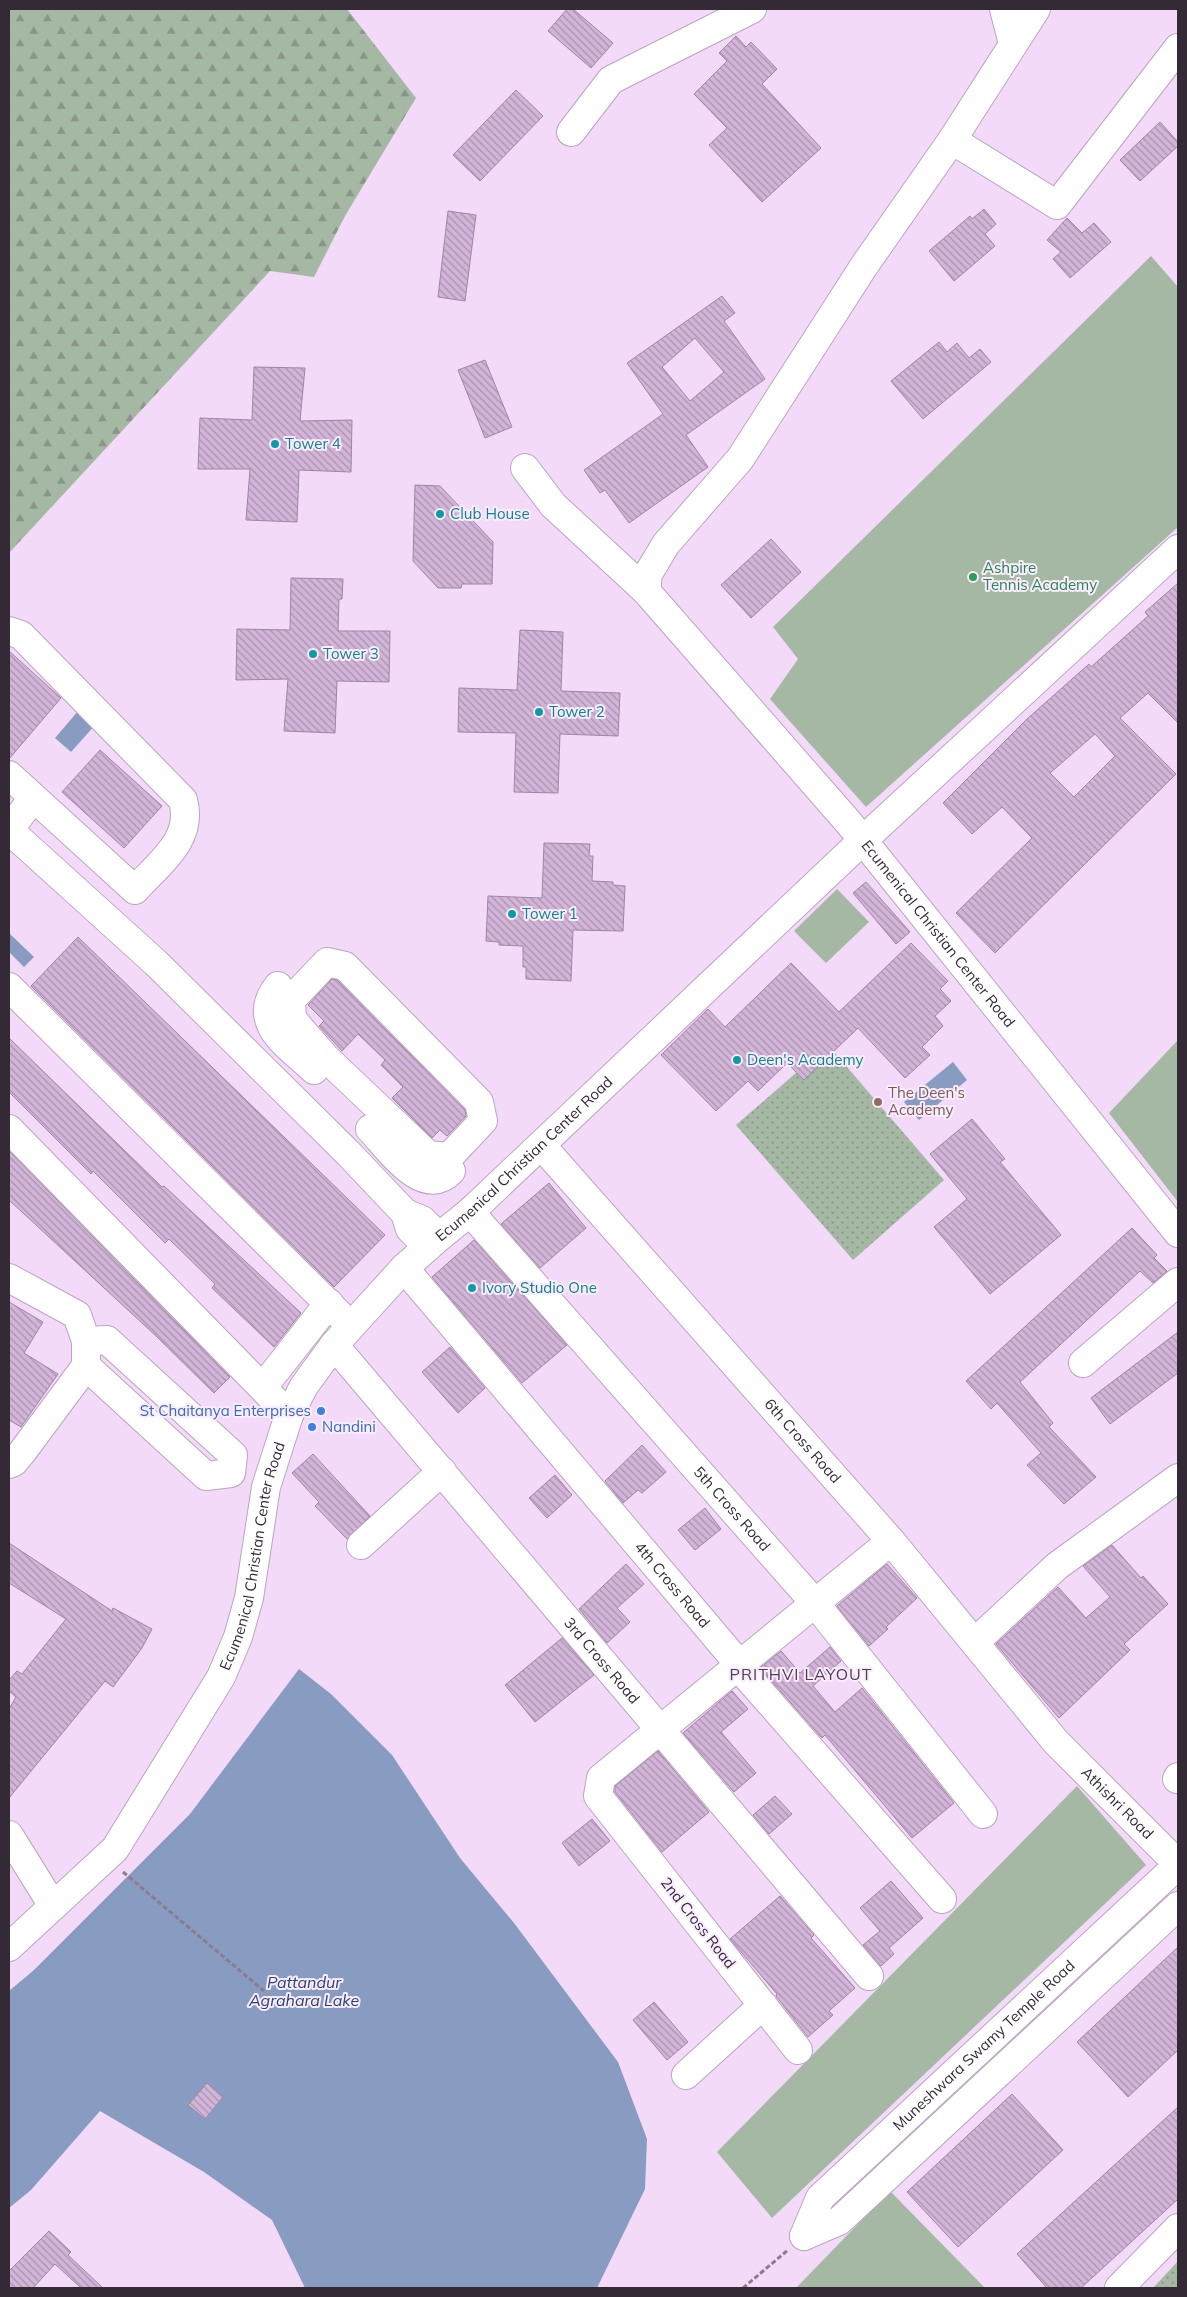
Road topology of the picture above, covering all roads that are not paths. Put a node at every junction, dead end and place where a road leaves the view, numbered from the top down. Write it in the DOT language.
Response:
graph roads {
  1 [pos="752,9"];
  2 [pos="1004,9"];
  3 [pos="1036,9"];
  4 [pos="1013,44"];
  5 [pos="1178,48"];
  6 [pos="571,132"];
  7 [pos="952,140"];
  8 [pos="526,468"];
  9 [pos="1178,549"];
  10 [pos="646,592"];
  11 [pos="9,631"];
  12 [pos="9,775"];
  13 [pos="33,798"];
  14 [pos="9,830"];
  15 [pos="862,841"];
  16 [pos="175,860"];
  17 [pos="135,890"];
  18 [pos="278,986"];
  19 [pos="9,987"];
  20 [pos="319,1063"];
  21 [pos="290,1095"];
  22 [pos="377,1122"];
  23 [pos="9,1129"];
  24 [pos="541,1145"];
  25 [pos="348,1153"];
  26 [pos="451,1170"];
  27 [pos="470,1212"];
  28 [pos="1178,1233"];
  29 [pos="434,1242"];
  30 [pos="404,1268"];
  31 [pos="9,1278"];
  32 [pos="1178,1282"];
  33 [pos="329,1303"];
  34 [pos="342,1335"];
  35 [pos="86,1353"];
  36 [pos="1083,1363"];
  37 [pos="263,1387"];
  38 [pos="289,1415"];
  39 [pos="9,1464"];
  40 [pos="442,1471"];
  41 [pos="1178,1478"];
  42 [pos="266,1487"];
  43 [pos="891,1541"];
  44 [pos="361,1545"];
  45 [pos="814,1602"];
  46 [pos="975,1642"];
  47 [pos="739,1664"];
  48 [pos="661,1728"];
  49 [pos="1056,1742"];
  50 [pos="983,1814"];
  51 [pos="9,1835"];
  52 [pos="1178,1864"];
  53 [pos="942,1899"];
  54 [pos="53,1906"];
  55 [pos="1178,1906"];
  56 [pos="9,1947"];
  57 [pos="869,1976"];
  58 [pos="763,2005"];
  59 [pos="798,2050"];
  60 [pos="686,2075"];
  61 [pos="1178,2228"];
  62 [pos="1119,2288"];
  1 -- 6 [label="street"];
  2 -- 4 [label="street"];
  3 -- 4 [label="street"];
  4 -- 7 [label="street"];
  5 -- 7 [label="street"];
  7 -- 10 [label="street"];
  8 -- 10 [label="street"];
  9 -- 15 [label="street"];
  10 -- 15 [label="street"];
  11 -- 17 [label="street"];
  12 -- 13 [label="street"];
  13 -- 14 [label="street"];
  13 -- 17 [label="street"];
  14 -- 21 [label="street"];
  15 -- 24 [label="street, Ecumenical Christian Center Road"];
  15 -- 28 [label="street, Ecumenical Christian Center Road"];
  16 -- 17 [label="street"];
  18 -- 20 [label="street"];
  19 -- 33 [label="street, 3rd Cross Road"];
  20 -- 21 [label="street"];
  20 -- 22 [label="street"];
  20 -- 22 [label="street"];
  21 -- 25 [label="street"];
  22 -- 25 [label="street"];
  22 -- 26 [label="street"];
  23 -- 37 [label="street"];
  24 -- 27 [label="street, Ecumenical Christian Center Road"];
  24 -- 43 [label="street, 6th Cross Road"];
  25 -- 29 [label="street"];
  27 -- 29 [label="street, Ecumenical Christian Center Road"];
  27 -- 45 [label="street, 5th Cross Road"];
  29 -- 30 [label="street, Ecumenical Christian Center Road"];
  30 -- 34 [label="street, Ecumenical Christian Center Road"];
  30 -- 47 [label="street, 4th Cross Road"];
  31 -- 35 [label="street"];
  32 -- 36 [label="street"];
  33 -- 34 [label="street, 3rd Cross Road"];
  33 -- 37 [label="street"];
  34 -- 38 [label="street, Ecumenical Christian Center Road"];
  34 -- 40 [label="street, 3rd Cross Road"];
  35 -- 39 [label="street"];
  35 -- 42 [label="street"];
  37 -- 38 [label="street"];
  38 -- 42 [label="street, Ecumenical Christian Center Road"];
  40 -- 44 [label="street"];
  40 -- 48 [label="street, 3rd Cross Road"];
  41 -- 46 [label="street"];
  42 -- 54 [label="street, Ecumenical Christian Center Road"];
  43 -- 45 [label="street"];
  43 -- 46 [label="street, 6th Cross Road"];
  45 -- 47 [label="street"];
  45 -- 50 [label="street, 5th Cross Road"];
  46 -- 49 [label="street, 6th Cross Road"];
  47 -- 48 [label="street"];
  47 -- 53 [label="street, 4th Cross Road"];
  48 -- 57 [label="street, 3rd Cross Road"];
  48 -- 58 [label="street, 2nd Cross Road"];
  49 -- 52 [label="street, Athishri Road"];
  51 -- 54 [label="street"];
  52 -- 55 [label="street, Muneshwara Swamy Temple Road"];
  54 -- 56 [label="street, Ecumenical Christian Center Road"];
  58 -- 59 [label="street, 2nd Cross Road"];
  58 -- 60 [label="street"];
  61 -- 62 [label="street"];
}
